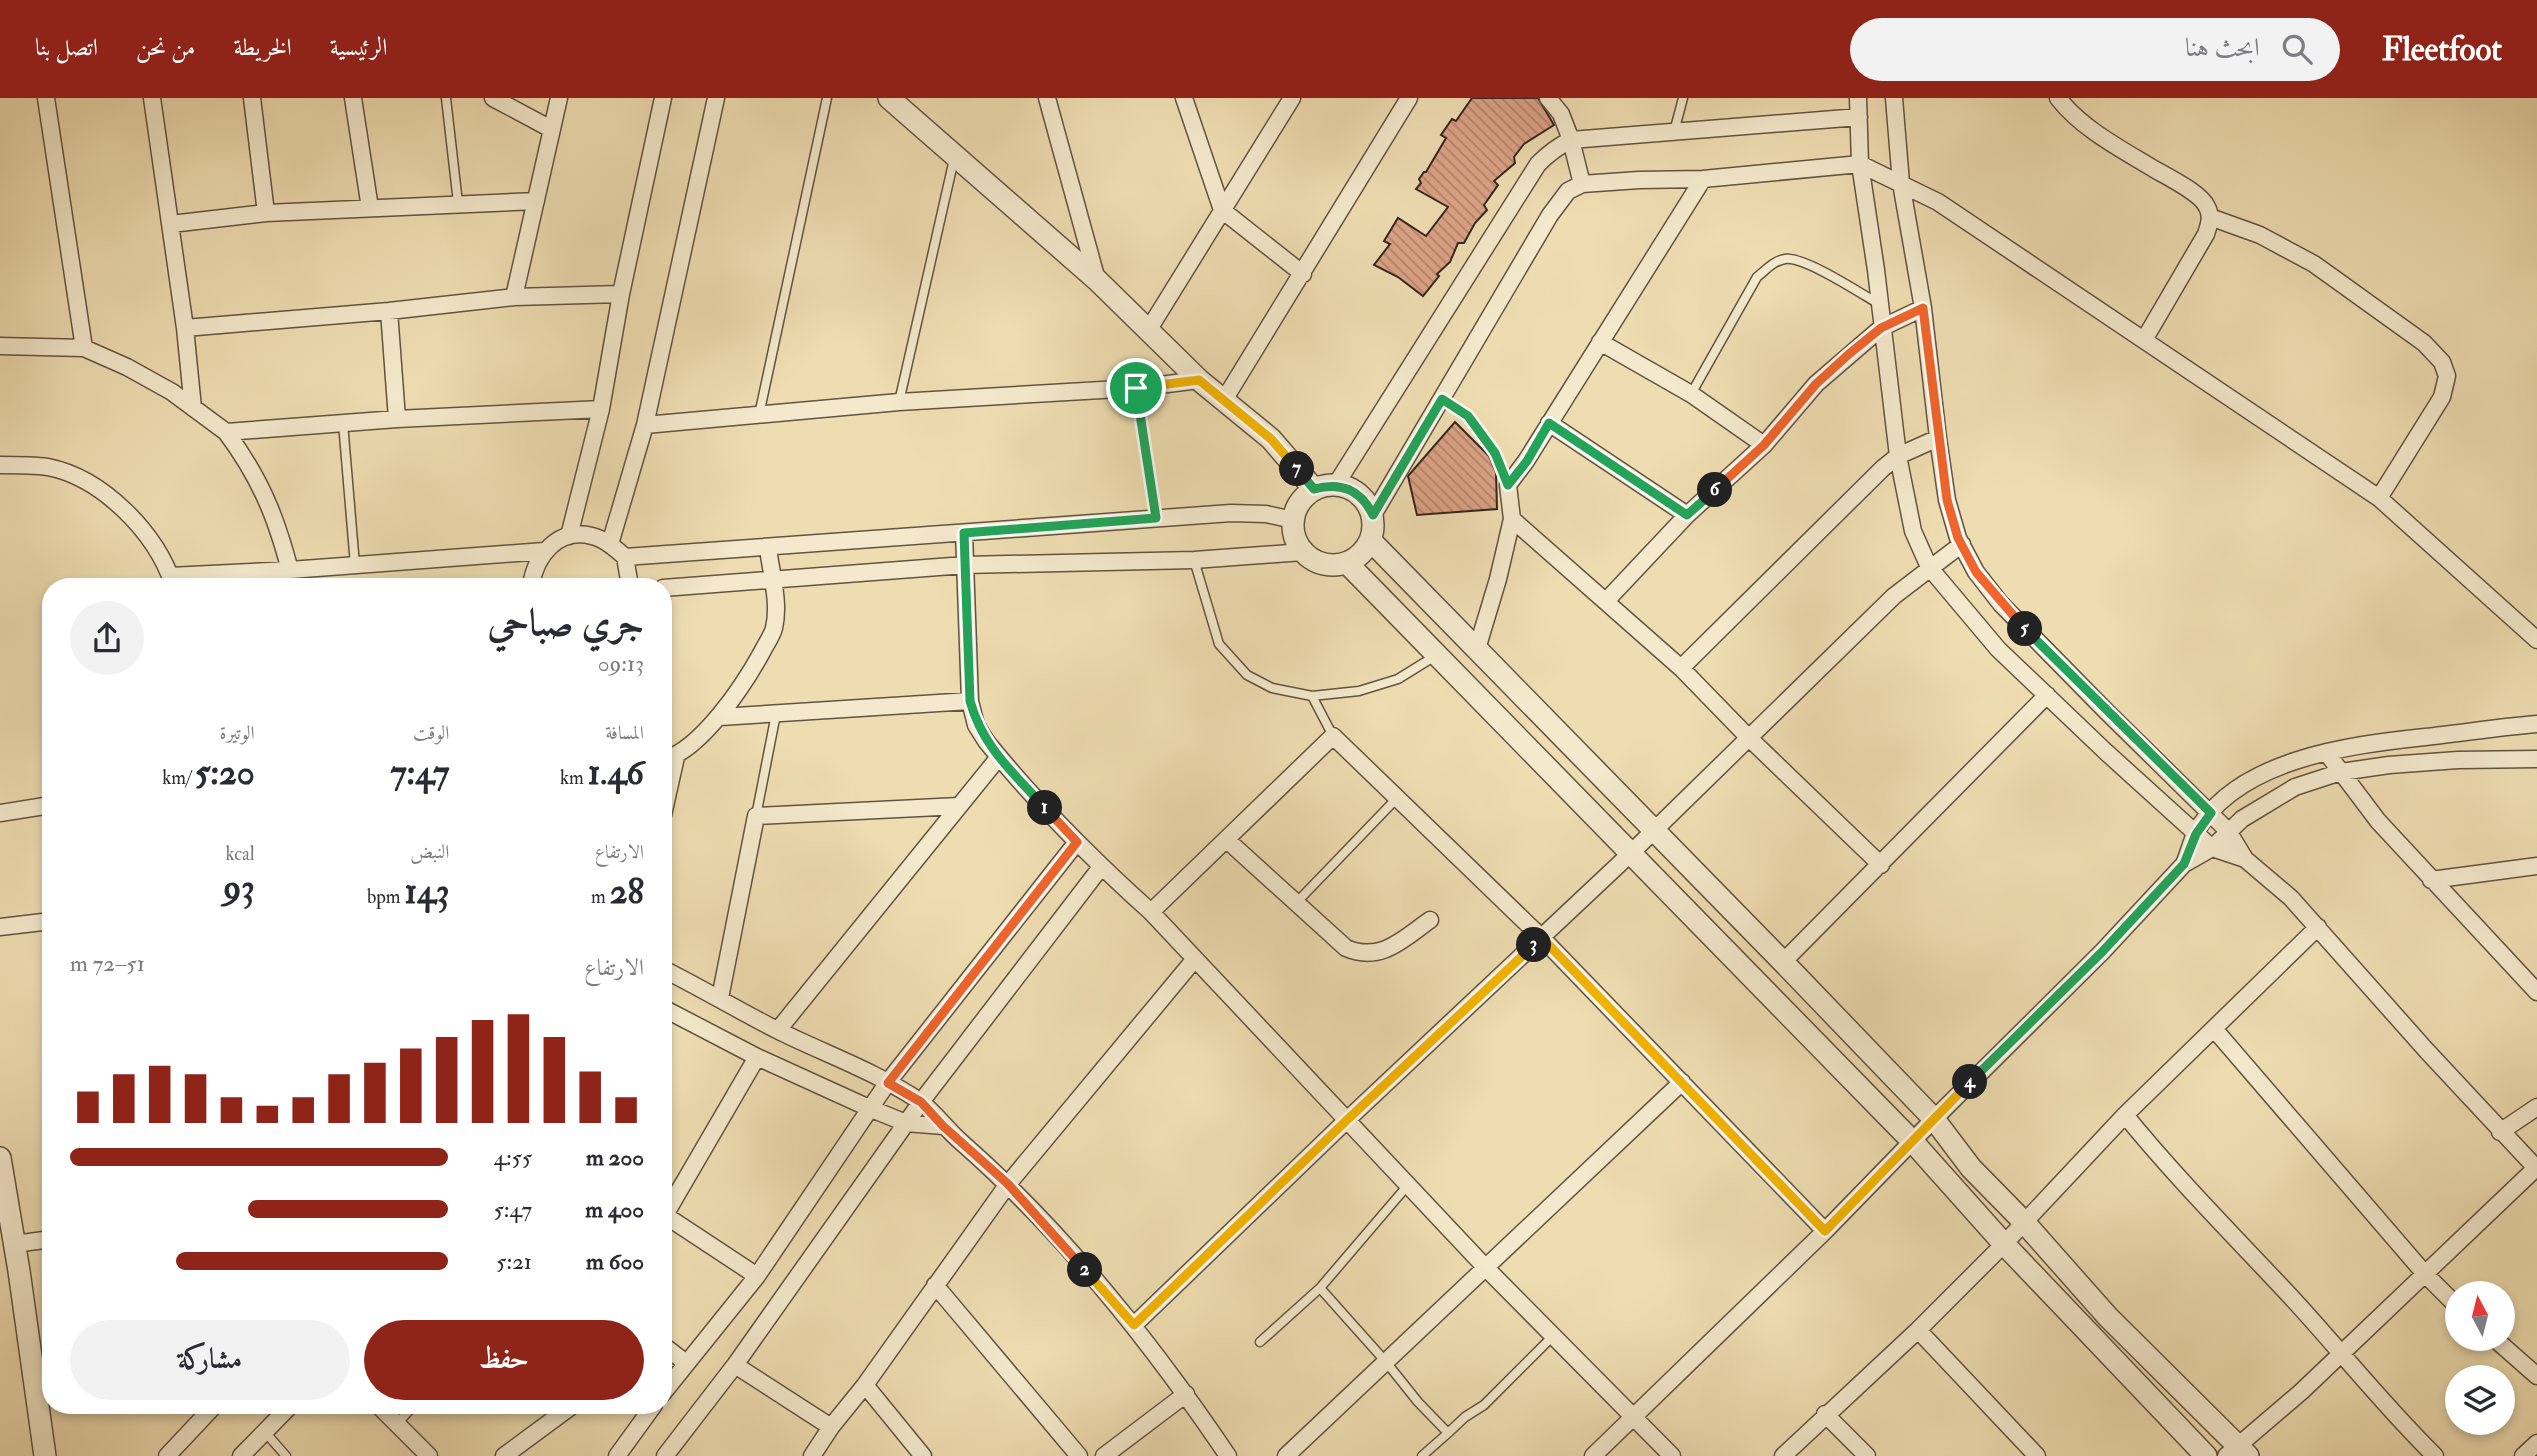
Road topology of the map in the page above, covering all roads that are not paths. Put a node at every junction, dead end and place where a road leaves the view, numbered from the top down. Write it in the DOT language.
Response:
graph roads {
  1 [pos="46,98"];
  2 [pos="152,98"];
  3 [pos="252,98"];
  4 [pos="353,98"];
  5 [pos="446,98"];
  6 [pos="493,98"];
  7 [pos="559,98"];
  8 [pos="663,98"];
  9 [pos="716,98"];
  10 [pos="827,98"];
  11 [pos="889,98"];
  12 [pos="1047,98"];
  13 [pos="1184,98"];
  14 [pos="1292,98"];
  15 [pos="1409,98"];
  16 [pos="1684,98"];
  17 [pos="1858,98"];
  18 [pos="1894,98"];
  19 [pos="2058,98"];
  20 [pos="1549,99"];
  21 [pos="1859,117"];
  22 [pos="551,129"];
  23 [pos="1674,132"];
  24 [pos="1571,140"];
  25 [pos="954,156"];
  26 [pos="1860,164"];
  27 [pos="1703,178"];
  28 [pos="1901,183"];
  29 [pos="1582,184"];
  30 [pos="536,201"];
  31 [pos="457,203"];
  32 [pos="370,208"];
  33 [pos="1222,210"];
  34 [pos="266,214"];
  35 [pos="2210,217"];
  36 [pos="171,224"];
  37 [pos="1303,274"];
  38 [pos="1097,280"];
  39 [pos="621,294"];
  40 [pos="514,297"];
  41 [pos="1879,304"];
  42 [pos="1923,308"];
  43 [pos="390,311"];
  44 [pos="186,328"];
  45 [pos="1881,328"];
  46 [pos="1149,329"];
  47 [pos="2144,340"];
  48 [pos="1600,342"];
  49 [pos="0,346"];
  50 [pos="84,348"];
  51 [pos="1199,380"];
  52 [pos="1136,388"];
  53 [pos="1691,394"];
  54 [pos="1442,399"];
  55 [pos="1224,400"];
  56 [pos="899,402"];
  57 [pos="193,408"];
  58 [pos="601,409"];
  59 [pos="758,415"];
  60 [pos="397,419"];
  61 [pos="344,423"];
  62 [pos="1549,423"];
  63 [pos="645,425"];
  64 [pos="226,432"];
  65 [pos="1938,438"];
  66 [pos="1764,445"];
  67 [pos="1898,456"];
  68 [pos="0,465"];
  69 [pos="1508,485"];
  70 [pos="1335,486"];
  71 [pos="1314,489"];
  72 [pos="2379,498"];
  73 [pos="1373,515"];
  74 [pos="1687,515"];
  75 [pos="1156,518"];
  76 [pos="1512,519"];
  77 [pos="1293,520"];
  78 [pos="964,533"];
  79 [pos="569,536"];
  80 [pos="1371,541"];
  81 [pos="610,544"];
  82 [pos="1962,544"];
  83 [pos="768,548"];
  84 [pos="544,551"];
  85 [pos="1303,552"];
  86 [pos="625,557"];
  87 [pos="1194,560"];
  88 [pos="1347,563"];
  89 [pos="355,565"];
  90 [pos="965,565"];
  91 [pos="1929,567"];
  92 [pos="170,578"];
  93 [pos="292,578"];
  94 [pos="533,578"];
  95 [pos="629,578"];
  96 [pos="772,581"];
  97 [pos="672,587"];
  98 [pos="1606,601"];
  99 [pos="2537,640"];
  100 [pos="1477,649"];
  101 [pos="1436,655"];
  102 [pos="1681,668"];
  103 [pos="2048,695"];
  104 [pos="1312,696"];
  105 [pos="970,701"];
  106 [pos="776,714"];
  107 [pos="720,718"];
  108 [pos="2537,724"];
  109 [pos="1334,736"];
  110 [pos="1748,737"];
  111 [pos="2326,751"];
  112 [pos="672,756"];
  113 [pos="999,757"];
  114 [pos="2537,759"];
  115 [pos="2341,772"];
  116 [pos="1398,797"];
  117 [pos="42,806"];
  118 [pos="959,806"];
  119 [pos="0,813"];
  120 [pos="2211,813"];
  121 [pos="756,816"];
  122 [pos="1652,830"];
  123 [pos="2228,831"];
  124 [pos="2196,834"];
  125 [pos="1227,840"];
  126 [pos="1077,842"];
  127 [pos="2212,848"];
  128 [pos="1630,854"];
  129 [pos="2245,859"];
  130 [pos="2184,864"];
  131 [pos="1881,865"];
  132 [pos="2537,866"];
  133 [pos="1101,867"];
  134 [pos="2431,880"];
  135 [pos="1296,903"];
  136 [pos="1151,912"];
  137 [pos="1430,920"];
  138 [pos="42,922"];
  139 [pos="0,927"];
  140 [pos="2318,927"];
  141 [pos="1542,938"];
  142 [pos="1194,960"];
  143 [pos="1783,962"];
  144 [pos="672,974"];
  145 [pos="2533,985"];
  146 [pos="720,998"];
  147 [pos="672,1014"];
  148 [pos="778,1030"];
  149 [pos="2215,1030"];
  150 [pos="757,1057"];
  151 [pos="1682,1082"];
  152 [pos="888,1083"];
  153 [pos="921,1102"];
  154 [pos="2537,1107"];
  155 [pos="869,1108"];
  156 [pos="2125,1115"];
  157 [pos="1348,1119"];
  158 [pos="1934,1119"];
  159 [pos="906,1123"];
  160 [pos="943,1126"];
  161 [pos="2500,1132"];
  162 [pos="1913,1142"];
  163 [pos="0,1158"];
  164 [pos="2537,1168"];
  165 [pos="1008,1184"];
  166 [pos="1408,1185"];
  167 [pos="672,1201"];
  168 [pos="672,1220"];
  169 [pos="2023,1221"];
  170 [pos="1825,1231"];
  171 [pos="9,1232"];
  172 [pos="42,1238"];
  173 [pos="2004,1244"];
  174 [pos="1486,1268"];
  175 [pos="10,1272"];
  176 [pos="2425,1274"];
  177 [pos="757,1276"];
  178 [pos="935,1285"];
  179 [pos="1320,1288"];
  180 [pos="2445,1294"];
  181 [pos="1134,1325"];
  182 [pos="1918,1330"];
  183 [pos="1553,1336"];
  184 [pos="1260,1342"];
  185 [pos="2509,1351"];
  186 [pos="672,1353"];
  187 [pos="2340,1354"];
  188 [pos="1386,1362"];
  189 [pos="686,1363"];
  190 [pos="735,1365"];
  191 [pos="2537,1376"];
  192 [pos="672,1381"];
  193 [pos="865,1385"];
  194 [pos="1186,1394"];
  195 [pos="207,1414"];
  196 [pos="282,1414"];
  197 [pos="387,1414"];
  198 [pos="406,1414"];
  199 [pos="561,1414"];
  200 [pos="647,1414"];
  201 [pos="1825,1414"];
  202 [pos="1634,1417"];
  203 [pos="397,1424"];
  204 [pos="831,1427"];
  205 [pos="265,1432"];
  206 [pos="1448,1433"];
  207 [pos="2537,1443"];
  208 [pos="2237,1452"];
  209 [pos="45,1456"];
  210 [pos="167,1456"];
  211 [pos="241,1456"];
  212 [pos="286,1456"];
  213 [pos="429,1456"];
  214 [pos="505,1456"];
  215 [pos="617,1456"];
  216 [pos="665,1456"];
  217 [pos="812,1456"];
  218 [pos="923,1456"];
  219 [pos="1079,1456"];
  220 [pos="1104,1456"];
  221 [pos="1228,1456"];
  222 [pos="1286,1456"];
  223 [pos="1422,1456"];
  224 [pos="1593,1456"];
  225 [pos="1672,1456"];
  226 [pos="1783,1456"];
  227 [pos="1867,1456"];
  228 [pos="2037,1456"];
  229 [pos="2206,1456"];
  230 [pos="2435,1456"];
  231 [pos="2524,1456"];
  1 -- 50 [label="street"];
  2 -- 36 [label="street"];
  3 -- 34 [label="street"];
  4 -- 32 [label="street"];
  5 -- 31 [label="lane"];
  6 -- 22 [label="street"];
  7 -- 22 [label="street"];
  8 -- 39 [label="street"];
  9 -- 63 [label="street"];
  10 -- 59 [label="lane"];
  11 -- 25 [label="street"];
  12 -- 38 [label="street"];
  13 -- 33 [label="street"];
  14 -- 33 [label="street"];
  15 -- 37 [label="street"];
  16 -- 23 [label="lane"];
  17 -- 21 [label="street"];
  18 -- 28 [label="street"];
  19 -- 35 [label="street"];
  20 -- 24 [label="street"];
  21 -- 23 [label="street"];
  21 -- 26 [label="street"];
  22 -- 30 [label="street"];
  23 -- 24 [label="street"];
  24 -- 29 [label="street"];
  24 -- 70 [label="street"];
  25 -- 38 [label="street"];
  25 -- 56 [label="lane"];
  26 -- 27 [label="street"];
  26 -- 28 [label="street"];
  26 -- 41 [label="street"];
  27 -- 29 [label="street"];
  27 -- 48 [label="street"];
  28 -- 42 [label="street"];
  28 -- 47 [label="street"];
  29 -- 54 [label="street"];
  30 -- 31 [label="street"];
  30 -- 40 [label="street"];
  31 -- 32 [label="street"];
  32 -- 34 [label="street"];
  33 -- 37 [label="street"];
  33 -- 46 [label="street"];
  34 -- 36 [label="street"];
  35 -- 47 [label="street"];
  35 -- 72 [label="street"];
  36 -- 44 [label="street"];
  37 -- 55 [label="street"];
  38 -- 46 [label="street"];
  39 -- 40 [label="street"];
  39 -- 58 [label="street"];
  40 -- 43 [label="street"];
  41 -- 45 [label="street"];
  41 -- 53 [label="lane"];
  42 -- 45 [label="street"];
  42 -- 65 [label="street"];
  43 -- 44 [label="street"];
  43 -- 60 [label="street"];
  44 -- 57 [label="street"];
  45 -- 66 [label="street"];
  45 -- 67 [label="street"];
  46 -- 51 [label="street"];
  47 -- 72 [label="street"];
  48 -- 53 [label="street"];
  48 -- 62 [label="street"];
  49 -- 50 [label="street"];
  50 -- 57 [label="street"];
  51 -- 52 [label="street"];
  51 -- 55 [label="street"];
  52 -- 56 [label="street"];
  52 -- 75 [label="lane"];
  53 -- 66 [label="street"];
  54 -- 69 [label="lane"];
  54 -- 73 [label="street"];
  55 -- 71 [label="street"];
  56 -- 59 [label="street"];
  57 -- 64 [label="street"];
  58 -- 60 [label="street"];
  58 -- 79 [label="street"];
  59 -- 63 [label="street"];
  60 -- 61 [label="street"];
  61 -- 64 [label="street"];
  61 -- 89 [label="lane"];
  62 -- 69 [label="street"];
  62 -- 74 [label="street"];
  63 -- 81 [label="street"];
  64 -- 93 [label="street"];
  65 -- 67 [label="street"];
  65 -- 82 [label="street"];
  66 -- 74 [label="street"];
  67 -- 91 [label="street"];
  67 -- 102 [label="street"];
  68 -- 92 [label="street"];
  69 -- 76 [label="street"];
  70 -- 71 [label="street"];
  70 -- 73 [label="street"];
  71 -- 77 [label="street"];
  72 -- 99 [label="street"];
  73 -- 80 [label="street"];
  74 -- 98 [label="street"];
  75 -- 77 [label="street"];
  75 -- 78 [label="street"];
  76 -- 98 [label="street"];
  76 -- 100 [label="street"];
  77 -- 85 [label="street"];
  78 -- 83 [label="street"];
  78 -- 90 [label="street"];
  79 -- 81 [label="street"];
  79 -- 84 [label="street"];
  80 -- 88 [label="street"];
  80 -- 100 [label="street"];
  81 -- 86 [label="street"];
  82 -- 91 [label="street"];
  82 -- 120 [label="street"];
  83 -- 86 [label="street"];
  83 -- 96 [label="street"];
  84 -- 89 [label="street"];
  84 -- 94 [label="street"];
  85 -- 87 [label="street"];
  85 -- 88 [label="street"];
  86 -- 95 [label="street"];
  87 -- 90 [label="street"];
  87 -- 104 [label="lane"];
  88 -- 101 [label="street"];
  89 -- 93 [label="street"];
  90 -- 96 [label="street"];
  90 -- 105 [label="street"];
  91 -- 103 [label="street"];
  91 -- 110 [label="street"];
  96 -- 97 [label="street"];
  96 -- 107 [label="street"];
  98 -- 102 [label="street"];
  100 -- 122 [label="street"];
  101 -- 104 [label="lane"];
  101 -- 128 [label="street"];
  102 -- 110 [label="street"];
  103 -- 124 [label="street"];
  103 -- 131 [label="street"];
  104 -- 109 [label="lane"];
  105 -- 106 [label="street"];
  105 -- 113 [label="street"];
  106 -- 107 [label="street"];
  106 -- 121 [label="lane"];
  107 -- 112 [label="street"];
  108 -- 111 [label="street"];
  109 -- 116 [label="street"];
  109 -- 125 [label="street"];
  110 -- 122 [label="street"];
  110 -- 131 [label="street"];
  111 -- 115 [label="street"];
  111 -- 120 [label="street"];
  113 -- 118 [label="street"];
  113 -- 126 [label="street"];
  114 -- 115 [label="street"];
  115 -- 123 [label="street"];
  115 -- 134 [label="street"];
  116 -- 135 [label="lane"];
  116 -- 141 [label="street"];
  117 -- 119 [label="street"];
  118 -- 121 [label="street"];
  118 -- 148 [label="street"];
  120 -- 123 [label="street"];
  120 -- 124 [label="street"];
  121 -- 146 [label="street"];
  122 -- 128 [label="street"];
  122 -- 143 [label="street"];
  123 -- 127 [label="street"];
  123 -- 129 [label="street"];
  124 -- 127 [label="street"];
  124 -- 130 [label="street"];
  125 -- 135 [label="street"];
  125 -- 136 [label="street"];
  126 -- 133 [label="street"];
  126 -- 152 [label="street"];
  127 -- 129 [label="street"];
  127 -- 130 [label="street"];
  128 -- 141 [label="street"];
  128 -- 162 [label="street"];
  129 -- 140 [label="street"];
  130 -- 158 [label="street"];
  131 -- 143 [label="street"];
  132 -- 134 [label="street"];
  133 -- 136 [label="street"];
  133 -- 153 [label="street"];
  134 -- 145 [label="street"];
  135 -- 137 [label="street"];
  136 -- 142 [label="street"];
  138 -- 139 [label="street"];
  140 -- 149 [label="street"];
  140 -- 161 [label="street"];
  141 -- 151 [label="street"];
  141 -- 157 [label="street"];
  142 -- 157 [label="street"];
  142 -- 165 [label="street"];
  143 -- 158 [label="street"];
  144 -- 146 [label="street"];
  146 -- 148 [label="street"];
  147 -- 150 [label="street"];
  148 -- 152 [label="street"];
  149 -- 156 [label="street"];
  149 -- 176 [label="street"];
  150 -- 155 [label="street"];
  150 -- 167 [label="street"];
  151 -- 170 [label="street"];
  151 -- 174 [label="street"];
  152 -- 153 [label="street"];
  152 -- 155 [label="street"];
  153 -- 159 [label="street"];
  153 -- 160 [label="street"];
  154 -- 161 [label="street"];
  155 -- 159 [label="street"];
  155 -- 177 [label="street"];
  156 -- 169 [label="street"];
  156 -- 187 [label="street"];
  157 -- 166 [label="street"];
  157 -- 181 [label="street"];
  158 -- 162 [label="street"];
  158 -- 169 [label="street"];
  159 -- 160 [label="street"];
  159 -- 190 [label="street"];
  160 -- 165 [label="street"];
  161 -- 164 [label="street"];
  162 -- 170 [label="street"];
  162 -- 173 [label="street"];
  163 -- 171 [label="street"];
  164 -- 176 [label="street"];
  165 -- 178 [label="street"];
  165 -- 181 [label="street"];
  166 -- 174 [label="street"];
  166 -- 179 [label="lane"];
  168 -- 177 [label="street"];
  169 -- 173 [label="street"];
  169 -- 208 [label="street"];
  170 -- 202 [label="street"];
  171 -- 172 [label="street"];
  171 -- 175 [label="street"];
  173 -- 182 [label="street"];
  173 -- 229 [label="street"];
  174 -- 183 [label="street"];
  174 -- 188 [label="street"];
  175 -- 209 [label="street"];
  176 -- 180 [label="street"];
  176 -- 187 [label="street"];
  177 -- 189 [label="street"];
  178 -- 193 [label="street"];
  178 -- 219 [label="street"];
  179 -- 184 [label="lane"];
  179 -- 188 [label="lane"];
  181 -- 194 [label="street"];
  182 -- 201 [label="street"];
  182 -- 228 [label="street"];
  183 -- 202 [label="street"];
  183 -- 206 [label="lane"];
  185 -- 191 [label="street"];
  186 -- 189 [label="street"];
  187 -- 208 [label="street"];
  187 -- 230 [label="street"];
  188 -- 206 [label="lane"];
  188 -- 222 [label="street"];
  189 -- 192 [label="street"];
  190 -- 204 [label="street"];
  190 -- 216 [label="street"];
  193 -- 204 [label="street"];
  193 -- 218 [label="street"];
  194 -- 220 [label="street"];
  194 -- 221 [label="street"];
  195 -- 210 [label="street"];
  196 -- 205 [label="street"];
  197 -- 203 [label="street"];
  198 -- 203 [label="lane"];
  199 -- 214 [label="street"];
  200 -- 215 [label="street"];
  201 -- 226 [label="street"];
  201 -- 227 [label="street"];
  202 -- 224 [label="street"];
  202 -- 225 [label="street"];
  203 -- 213 [label="street"];
  204 -- 217 [label="street"];
  205 -- 211 [label="street"];
  205 -- 212 [label="lane"];
  206 -- 223 [label="lane"];
  207 -- 231 [label="street"];
}
